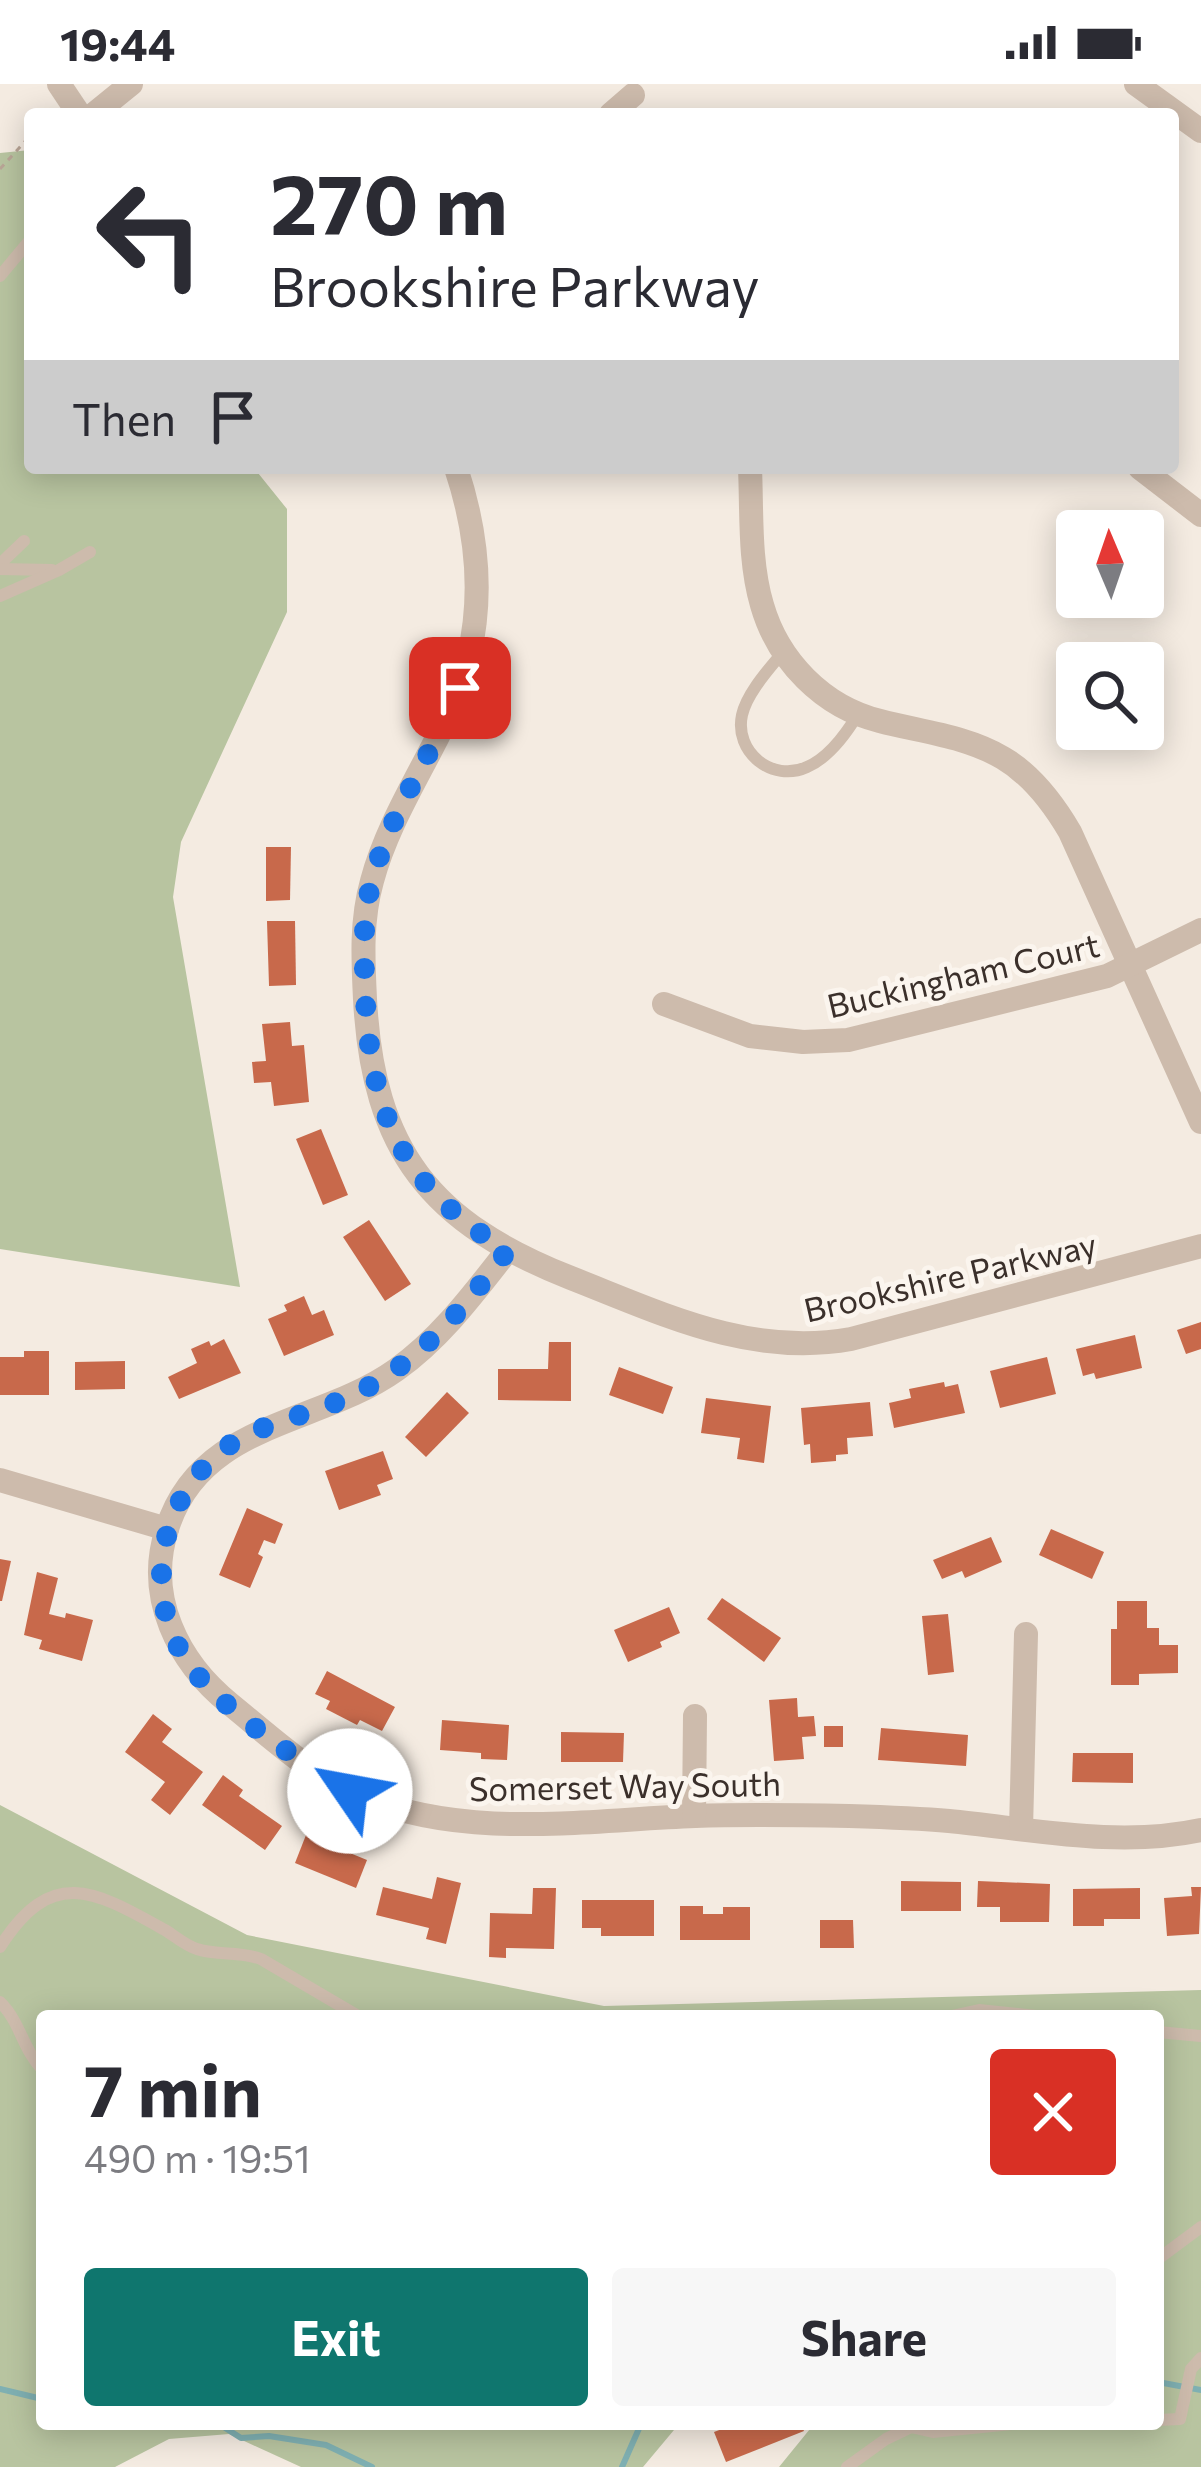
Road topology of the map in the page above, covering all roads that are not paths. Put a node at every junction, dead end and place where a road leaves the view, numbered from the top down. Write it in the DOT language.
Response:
graph roads {
  1 [pos="131,84"];
  2 [pos="1136,84"];
  3 [pos="633,95"];
  4 [pos="101,108"];
  5 [pos="618,108"];
  6 [pos="1169,108"];
  7 [pos="24,247"];
  8 [pos="0,276"];
  9 [pos="458,474"];
  10 [pos="750,474"];
  11 [pos="1148,474"];
  12 [pos="1201,514"];
  13 [pos="24,541"];
  14 [pos="90,552"];
  15 [pos="0,566"];
  16 [pos="59,571"];
  17 [pos="0,596"];
  18 [pos="783,652"];
  19 [pos="857,714"];
  20 [pos="1201,930"];
  21 [pos="1130,964"];
  22 [pos="664,1004"];
  23 [pos="1201,1122"];
  24 [pos="1201,1246"];
  25 [pos="507,1251"];
  26 [pos="0,1480"];
  27 [pos="166,1529"];
  28 [pos="1026,1634"];
  29 [pos="695,1716"];
  30 [pos="694,1816"];
  31 [pos="1021,1829"];
  32 [pos="1201,1830"];
  33 [pos="0,1948"];
  34 [pos="0,2002"];
  35 [pos="348,2010"];
  36 [pos="1164,2033"];
  37 [pos="1201,2036"];
  38 [pos="36,2062"];
  39 [pos="1201,2227"];
  40 [pos="1164,2255"];
  41 [pos="1201,2358"];
  42 [pos="1164,2420"];
  43 [pos="905,2430"];
  44 [pos="847,2467"];
  1 -- 4 [label="street"];
  2 -- 6 [label="street"];
  3 -- 5 [label="street"];
  7 -- 8 [label="lane"];
  9 -- 25 [label="street, Brookshire Parkway"];
  10 -- 18 [label="street"];
  11 -- 12 [label="street"];
  13 -- 15 [label="lane"];
  14 -- 16 [label="lane"];
  15 -- 16 [label="lane"];
  16 -- 17 [label="lane"];
  18 -- 19 [label="street"];
  18 -- 19 [label="lane"];
  19 -- 21 [label="street"];
  20 -- 21 [label="street, Buckingham Court"];
  21 -- 22 [label="street, Buckingham Court"];
  21 -- 23 [label="street"];
  24 -- 25 [label="street, Brookshire Parkway"];
  25 -- 27 [label="street, Somerset Way South"];
  26 -- 27 [label="street"];
  27 -- 30 [label="street, Somerset Way South"];
  28 -- 31 [label="street"];
  29 -- 30 [label="street"];
  30 -- 31 [label="street, Somerset Way South"];
  31 -- 32 [label="street, Somerset Way South"];
  33 -- 35 [label="lane"];
  34 -- 38 [label="lane"];
  36 -- 37 [label="lane"];
  39 -- 40 [label="lane"];
  41 -- 42 [label="lane"];
  43 -- 44 [label="lane"];
}
